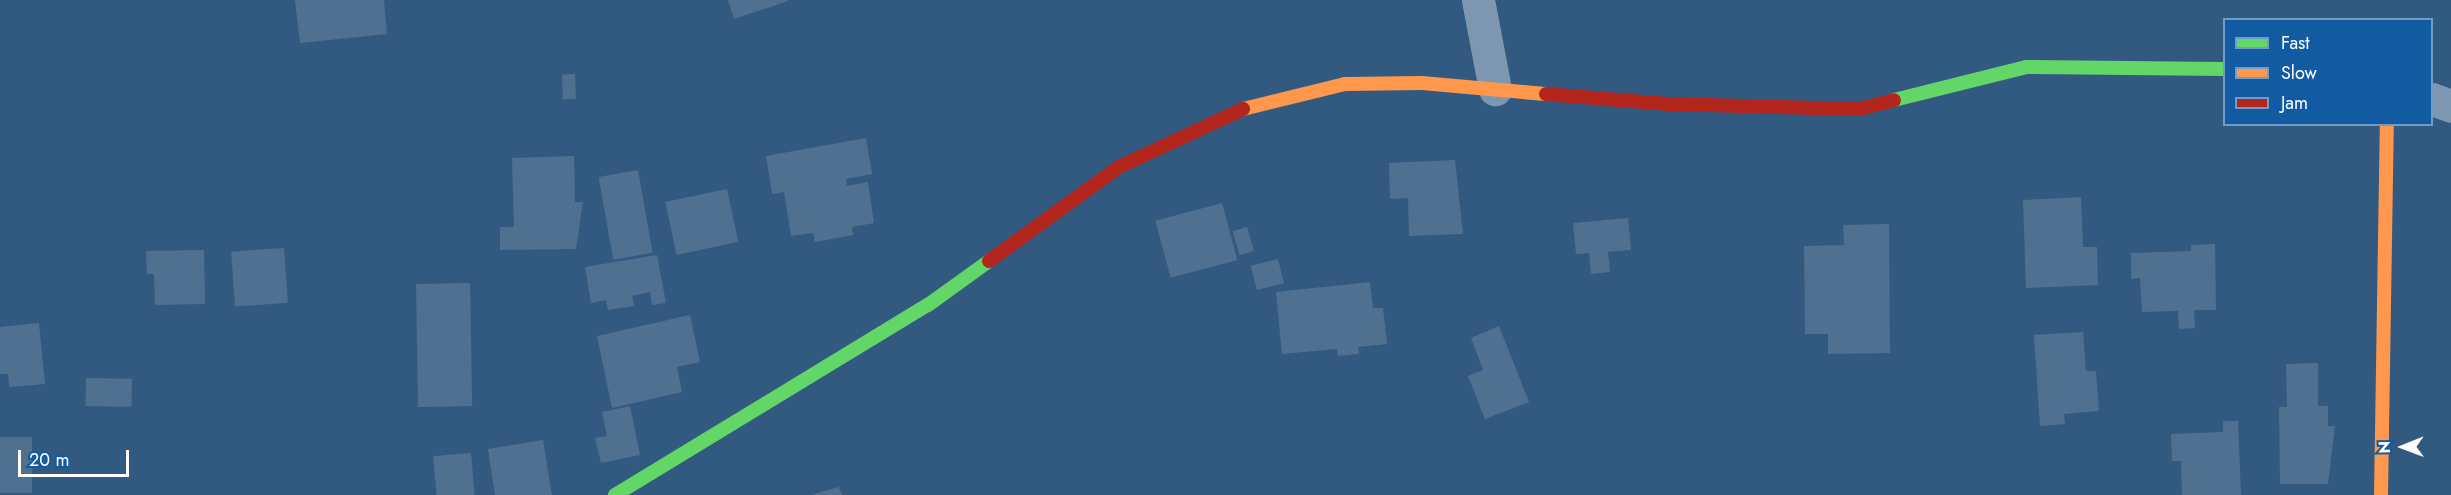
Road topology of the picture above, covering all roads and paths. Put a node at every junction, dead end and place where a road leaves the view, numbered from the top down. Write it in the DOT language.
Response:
graph roads {
  1 [pos="1478,0"];
  2 [pos="2223,69"];
  3 [pos="1495,89"];
  4 [pos="2433,99"];
  5 [pos="2451,106"];
  6 [pos="2387,126"];
  7 [pos="615,495"];
  8 [pos="2381,495"];
  1 -- 3 [label="street"];
  2 -- 3 [label="street"];
  3 -- 7 [label="street"];
  4 -- 5 [label="street"];
  6 -- 8 [label="street"];
}
